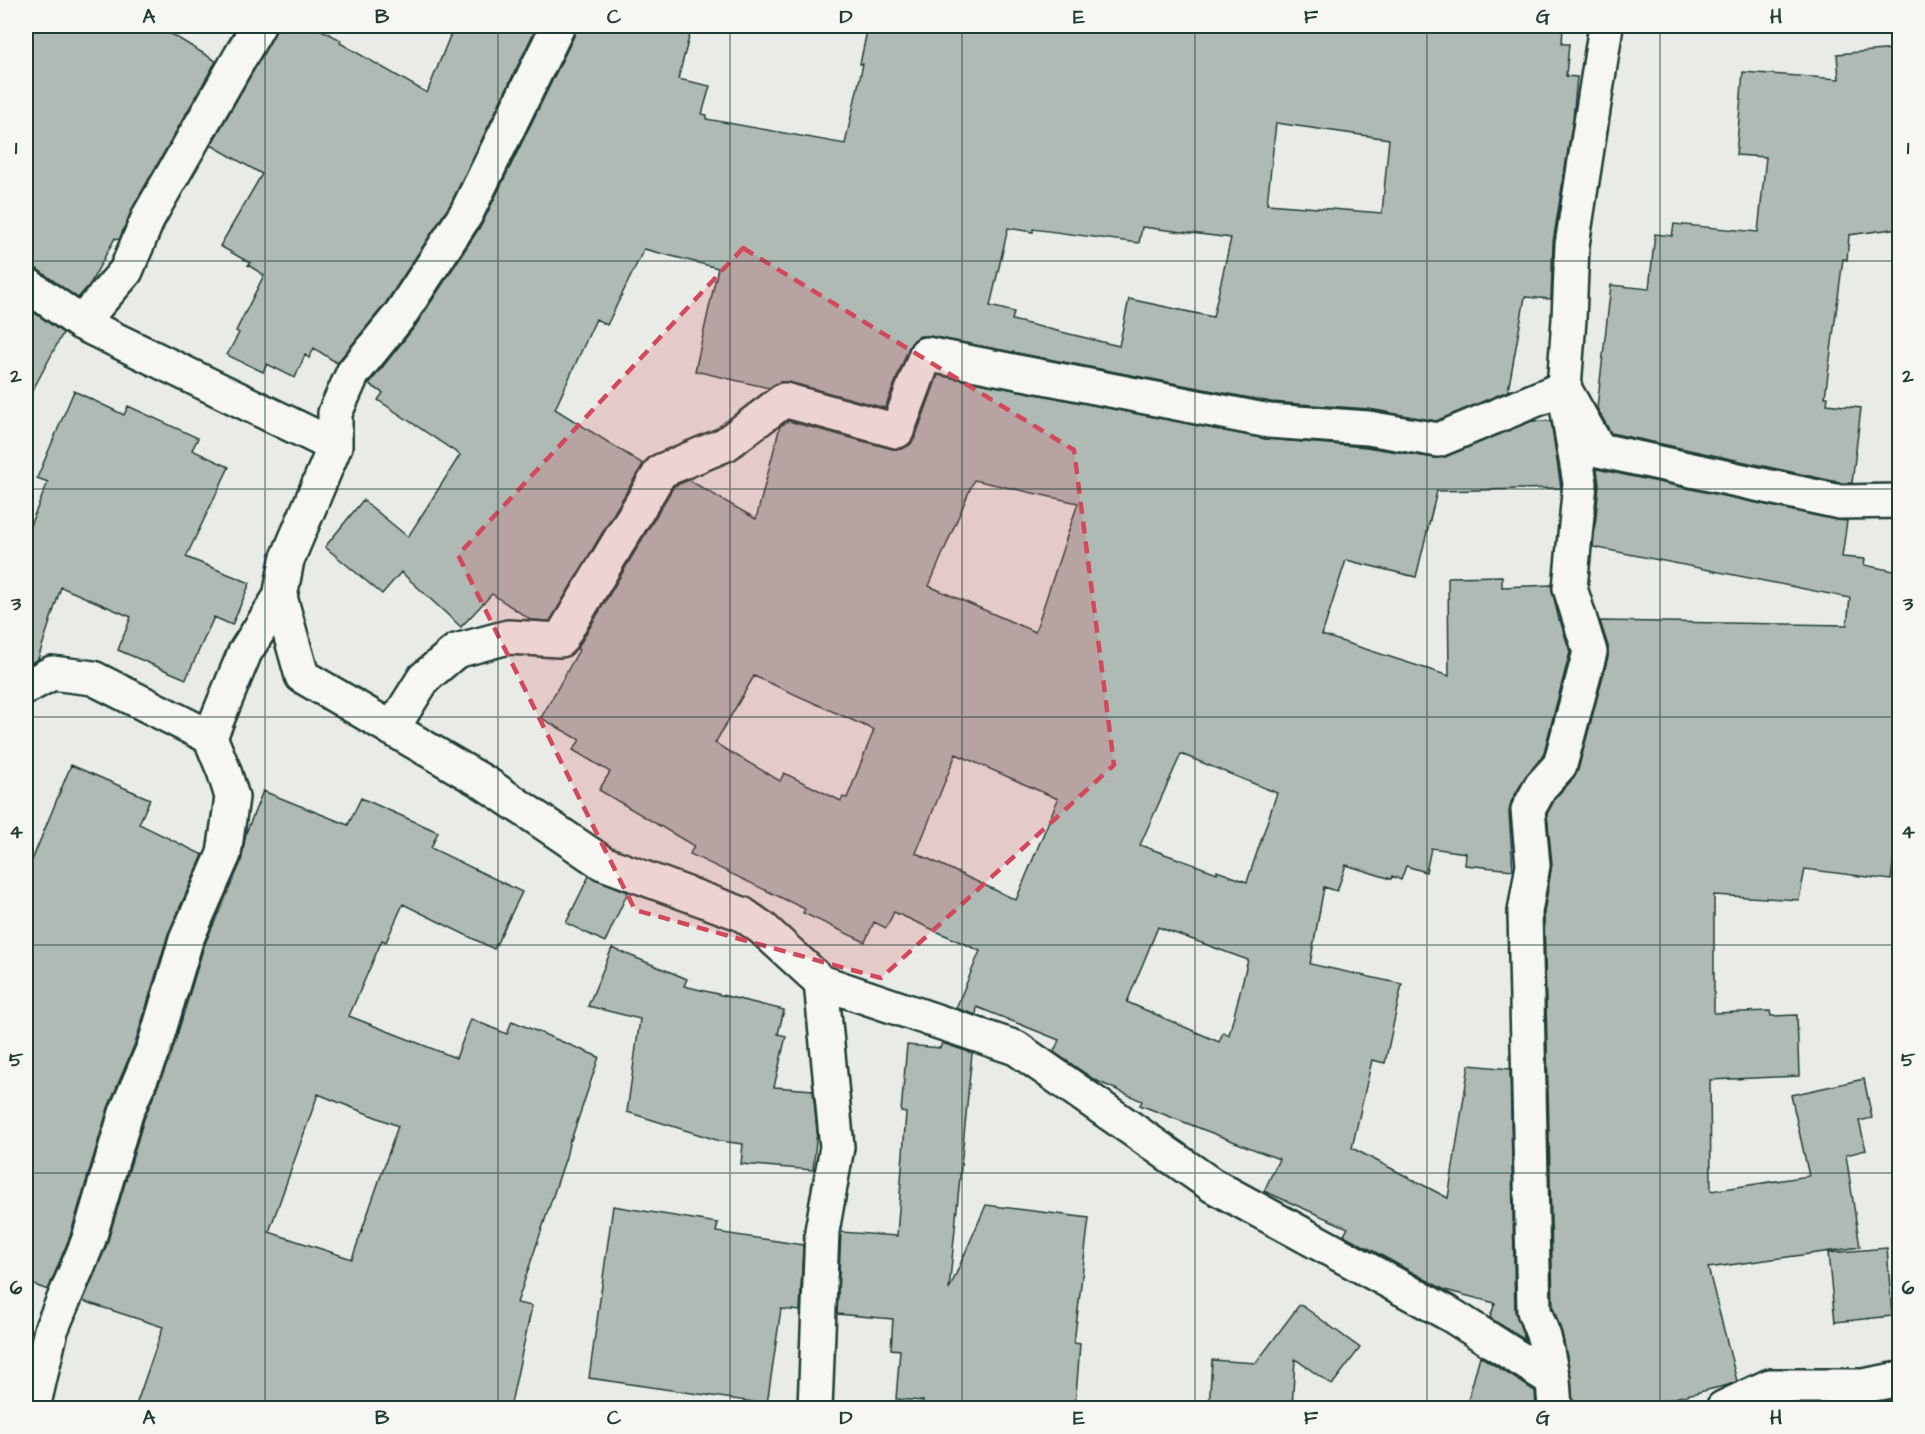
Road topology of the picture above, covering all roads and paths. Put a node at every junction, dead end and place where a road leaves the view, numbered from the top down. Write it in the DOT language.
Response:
graph roads {
  1 [pos="258,26"];
  2 [pos="558,26"];
  3 [pos="1606,26"];
  4 [pos="26,284"];
  5 [pos="81,323"];
  6 [pos="1564,388"];
  7 [pos="335,446"];
  8 [pos="1899,501"];
  9 [pos="280,597"];
  10 [pos="26,687"];
  11 [pos="392,729"];
  12 [pos="210,737"];
  13 [pos="821,982"];
  14 [pos="1899,1379"];
  15 [pos="1554,1394"];
  16 [pos="33,1408"];
  17 [pos="815,1408"];
  18 [pos="1723,1408"];
  1 -- 5 [label="street"];
  2 -- 7 [label="street"];
  3 -- 6 [label="street"];
  4 -- 5 [label="street"];
  5 -- 7 [label="street"];
  6 -- 8 [label="street"];
  6 -- 11 [label="street"];
  6 -- 15 [label="street"];
  7 -- 9 [label="street"];
  9 -- 11 [label="street"];
  9 -- 12 [label="street"];
  10 -- 12 [label="street"];
  11 -- 13 [label="street"];
  12 -- 16 [label="street"];
  13 -- 15 [label="street"];
  13 -- 17 [label="street"];
  14 -- 18 [label="street"];
}
